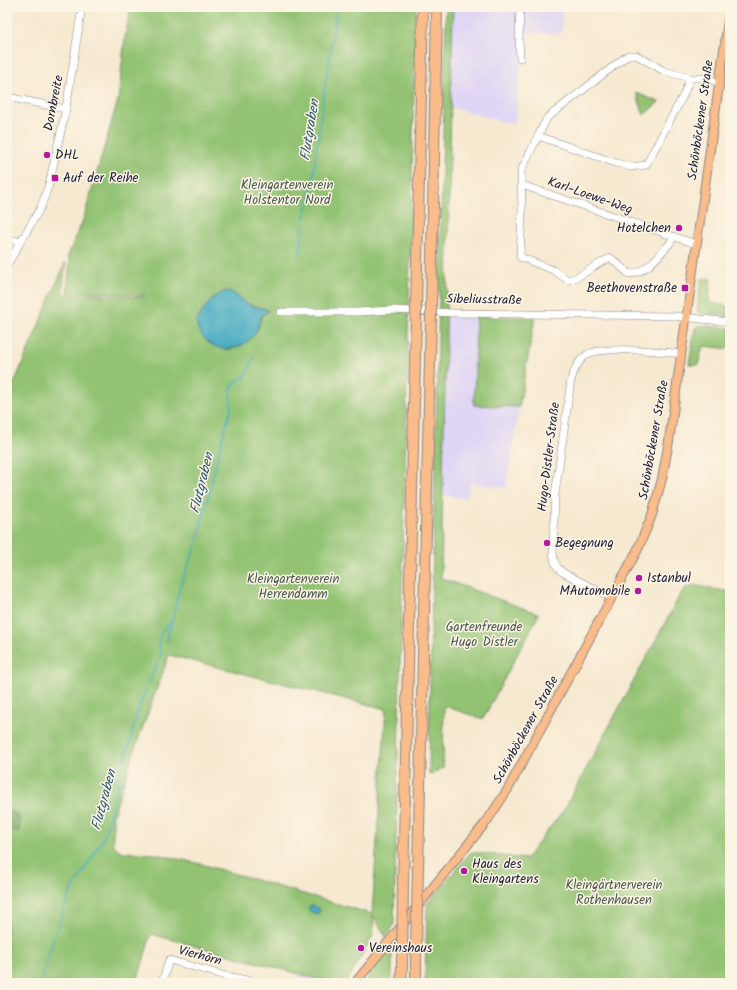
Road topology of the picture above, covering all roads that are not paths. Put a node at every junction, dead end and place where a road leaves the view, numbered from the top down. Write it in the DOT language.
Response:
graph roads {
  1 [pos="82,7"];
  2 [pos="423,7"];
  3 [pos="437,7"];
  4 [pos="520,7"];
  5 [pos="730,7"];
  6 [pos="728,36"];
  7 [pos="520,58"];
  8 [pos="690,78"];
  9 [pos="719,82"];
  10 [pos="7,97"];
  11 [pos="66,109"];
  12 [pos="538,136"];
  13 [pos="522,185"];
  14 [pos="673,237"];
  15 [pos="7,238"];
  16 [pos="20,242"];
  17 [pos="696,244"];
  18 [pos="7,265"];
  19 [pos="281,312"];
  20 [pos="687,318"];
  21 [pos="730,322"];
  22 [pos="681,354"];
  23 [pos="612,598"];
  24 [pos="225,979"];
  25 [pos="162,983"];
  26 [pos="262,983"];
  27 [pos="355,983"];
  28 [pos="401,983"];
  29 [pos="416,983"];
  1 -- 11 [label="street, Dornbreite"];
  2 -- 28 [label="highway, bridge"];
  3 -- 29 [label="highway, bridge"];
  4 -- 7 [label="street"];
  5 -- 6 [label="main road, Schönböckener Straße"];
  6 -- 9 [label="main road, Schönböckener Straße"];
  8 -- 9 [label="street"];
  8 -- 12 [label="street"];
  8 -- 12 [label="street"];
  9 -- 17 [label="main road, Schönböckener Straße"];
  10 -- 11 [label="street"];
  11 -- 16 [label="street, Dornbreite"];
  12 -- 13 [label="street"];
  13 -- 14 [label="street, Karl-Loewe-Weg"];
  13 -- 14 [label="street"];
  14 -- 17 [label="street, Karl-Loewe-Weg"];
  15 -- 16 [label="street"];
  16 -- 18 [label="street, Dornbreite"];
  17 -- 20 [label="main road, Schönböckener Straße"];
  19 -- 20 [label="street, Sibeliusstraße"];
  20 -- 21 [label="street"];
  20 -- 22 [label="main road, Schönböckener Straße"];
  22 -- 23 [label="main road, Schönböckener Straße"];
  22 -- 23 [label="street, Hugo-Distler-Straße"];
  23 -- 27 [label="main road, Schönböckener Straße"];
  24 -- 25 [label="street, Vierhörn"];
  24 -- 26 [label="street, Vierhörn"];
}
